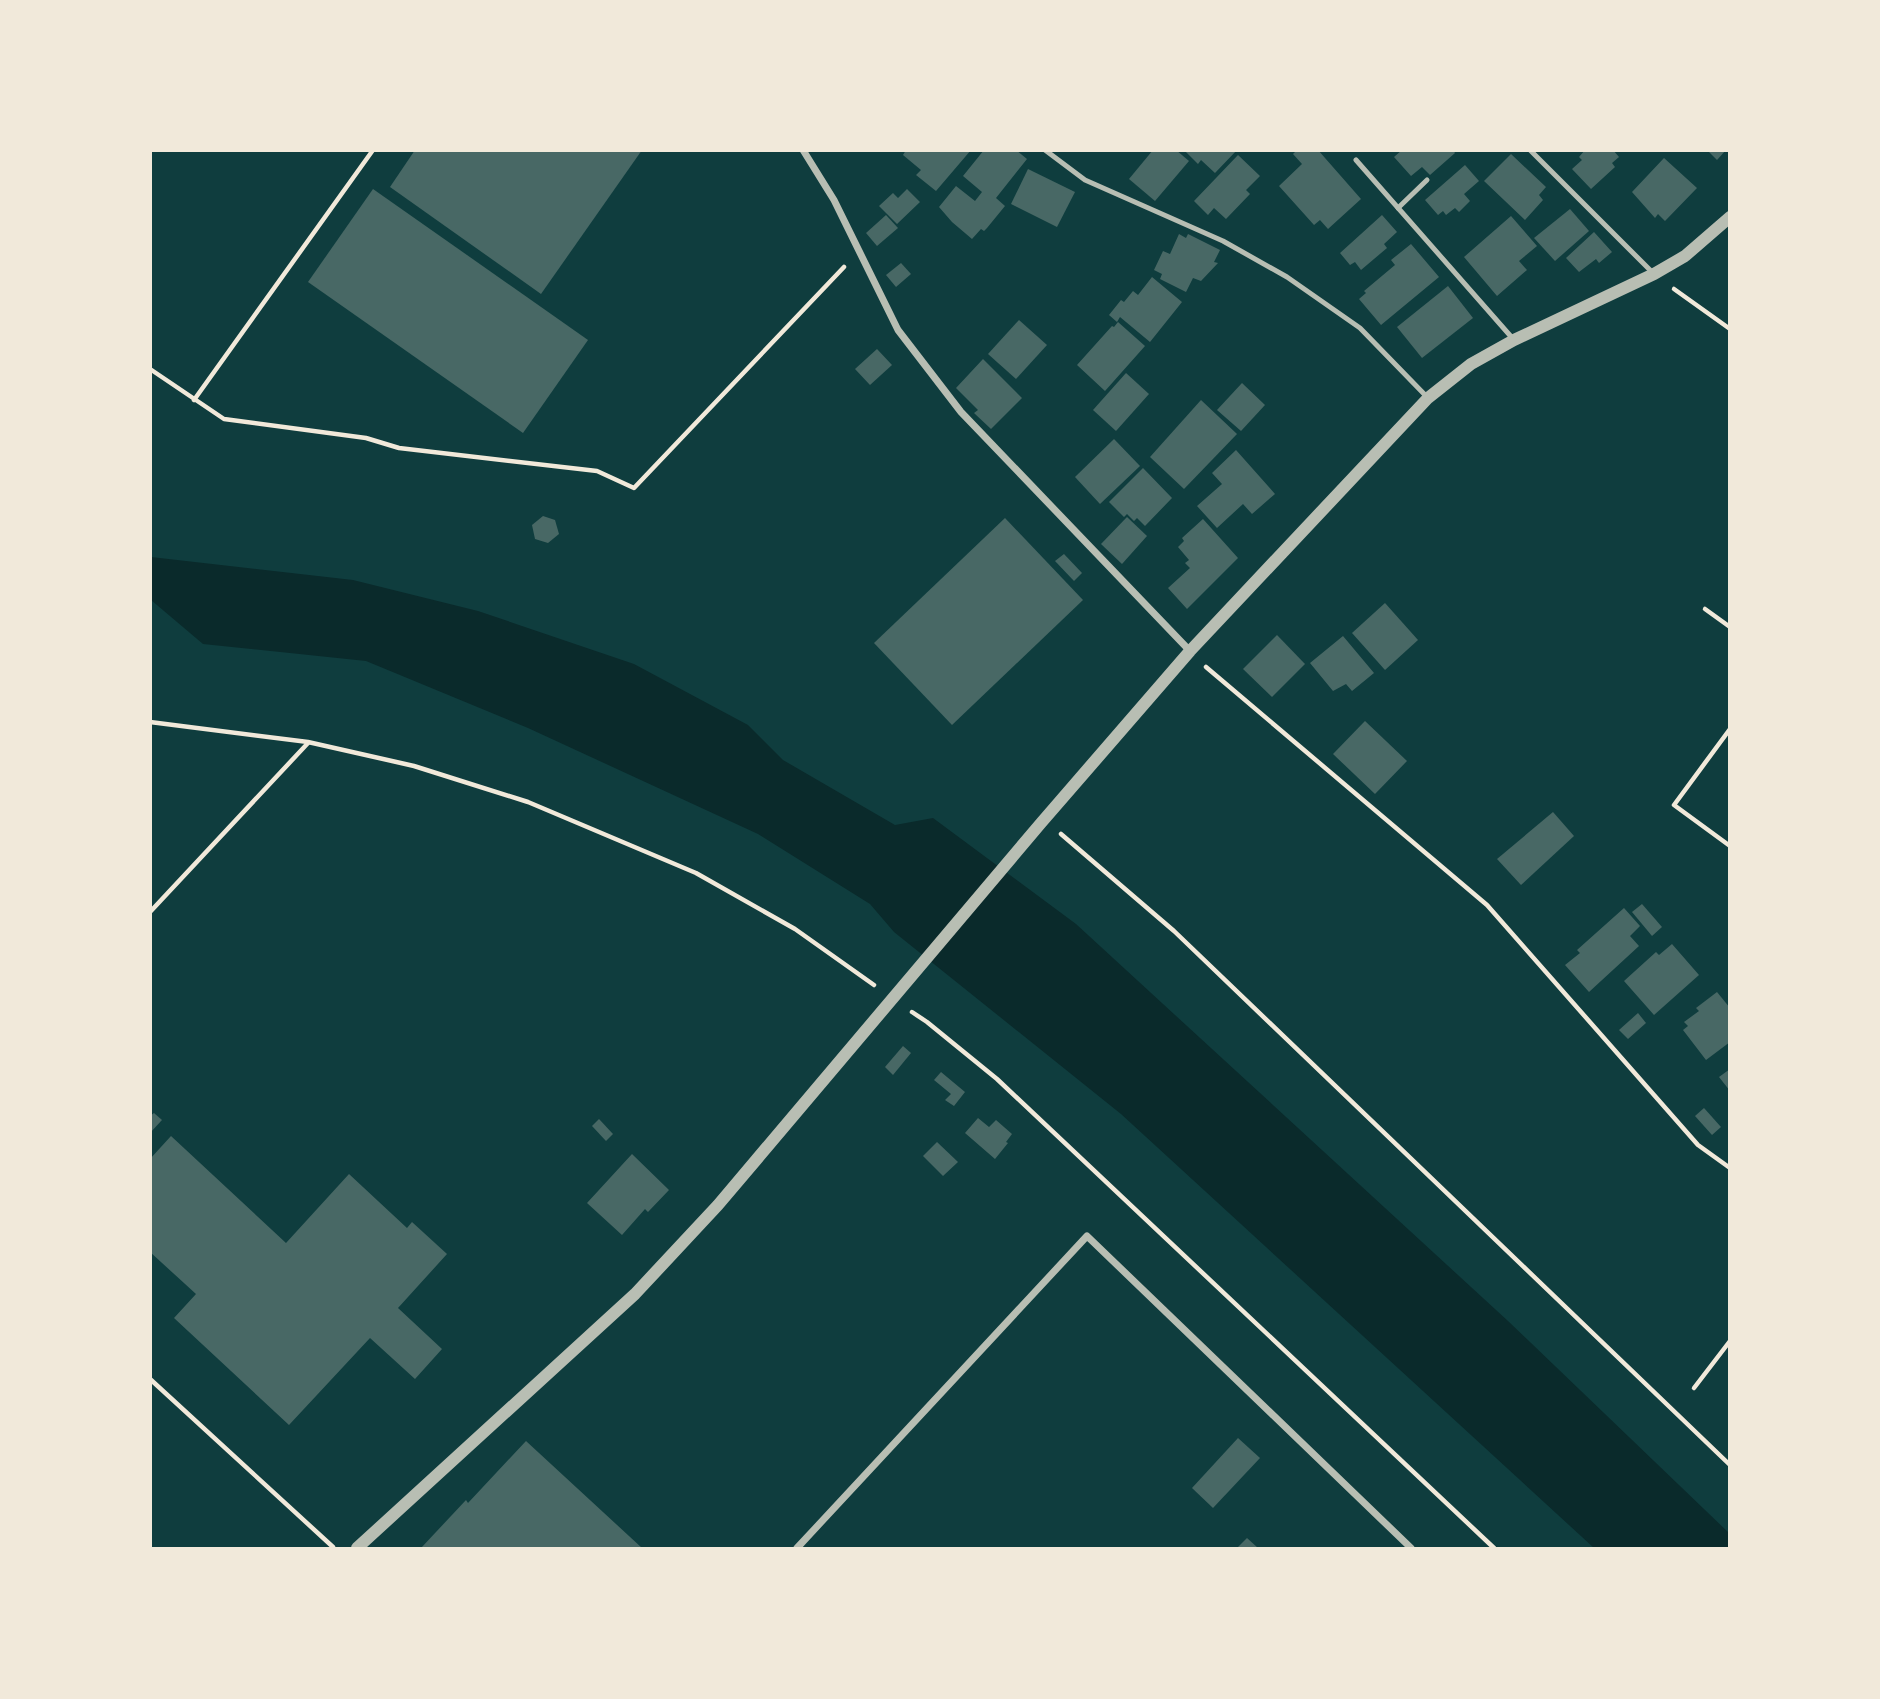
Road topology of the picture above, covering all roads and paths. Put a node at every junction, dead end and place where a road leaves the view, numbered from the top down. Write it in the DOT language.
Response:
graph roads {
  1 [pos="373,150"];
  2 [pos="803,150"];
  3 [pos="1045,150"];
  4 [pos="1530,150"];
  5 [pos="1356,160"];
  6 [pos="1427,180"];
  7 [pos="1398,208"];
  8 [pos="1730,217"];
  9 [pos="859,251"];
  10 [pos="1654,274"];
  11 [pos="1730,329"];
  12 [pos="1514,340"];
  13 [pos="150,369"];
  14 [pos="1428,398"];
  15 [pos="194,400"];
  16 [pos="1705,608"];
  17 [pos="1730,627"];
  18 [pos="1190,651"];
  19 [pos="150,722"];
  20 [pos="1730,729"];
  21 [pos="308,742"];
  22 [pos="1043,821"];
  23 [pos="1730,846"];
  24 [pos="150,912"];
  25 [pos="893,997"];
  26 [pos="1730,1168"];
  27 [pos="1730,1341"];
  28 [pos="150,1379"];
  29 [pos="1694,1388"];
  30 [pos="1730,1465"];
  31 [pos="334,1549"];
  32 [pos="357,1549"];
  33 [pos="797,1549"];
  34 [pos="1411,1549"];
  35 [pos="1494,1549"];
  1 -- 15 [label="path"];
  2 -- 9 [label="street"];
  3 -- 14 [label="lane"];
  4 -- 10 [label="lane"];
  5 -- 7 [label="lane"];
  6 -- 7 [label="lane"];
  7 -- 12 [label="lane"];
  8 -- 10 [label="street"];
  9 -- 15 [label="path"];
  9 -- 18 [label="street"];
  10 -- 11 [label="path"];
  10 -- 12 [label="street"];
  12 -- 14 [label="street"];
  13 -- 15 [label="path"];
  14 -- 18 [label="street"];
  16 -- 17 [label="path"];
  18 -- 22 [label="street"];
  18 -- 26 [label="path"];
  19 -- 21 [label="path"];
  20 -- 23 [label="path"];
  21 -- 24 [label="path"];
  21 -- 25 [label="path"];
  22 -- 25 [label="street"];
  22 -- 30 [label="path"];
  25 -- 32 [label="street"];
  25 -- 35 [label="path"];
  27 -- 29 [label="path"];
  28 -- 31 [label="path"];
  33 -- 34 [label="street"];
}
